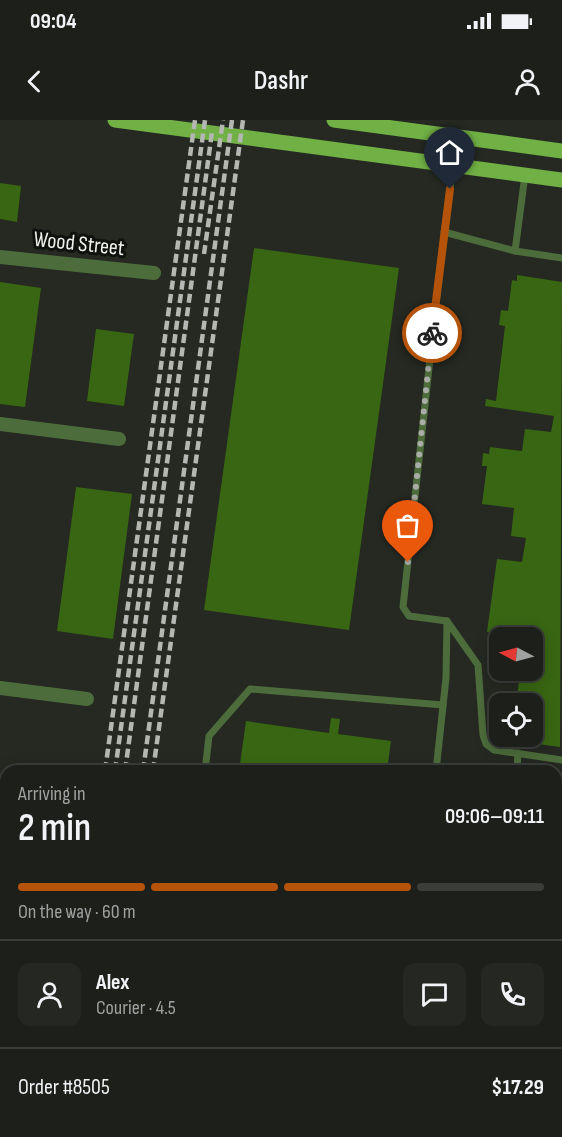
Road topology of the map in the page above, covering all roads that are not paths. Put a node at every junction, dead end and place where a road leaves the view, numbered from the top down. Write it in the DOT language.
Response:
graph roads {
  1 [pos="115,120"];
  2 [pos="334,120"];
  3 [pos="562,151"];
  4 [pos="453,165"];
  5 [pos="525,175"];
  6 [pos="562,180"];
  7 [pos="444,232"];
  8 [pos="514,252"];
  9 [pos="0,257"];
  10 [pos="562,258"];
  11 [pos="154,273"];
  12 [pos="0,424"];
  13 [pos="119,439"];
  14 [pos="447,621"];
  15 [pos="0,688"];
  16 [pos="87,699"];
  17 [pos="443,705"];
  18 [pos="518,753"];
  19 [pos="562,760"];
  20 [pos="206,765"];
  21 [pos="437,765"];
  22 [pos="517,765"];
  1 -- 4 [label="main road"];
  2 -- 3 [label="main road"];
  4 -- 5 [label="main road"];
  4 -- 7 [label="lane"];
  5 -- 6 [label="main road"];
  5 -- 8 [label="lane"];
  7 -- 8 [label="lane"];
  7 -- 14 [label="lane"];
  8 -- 10 [label="lane"];
  9 -- 11 [label="street, Wood Street"];
  12 -- 13 [label="street"];
  14 -- 17 [label="lane"];
  14 -- 18 [label="lane"];
  15 -- 16 [label="street"];
  17 -- 20 [label="lane"];
  17 -- 21 [label="lane"];
  18 -- 19 [label="lane"];
  18 -- 22 [label="lane"];
}
